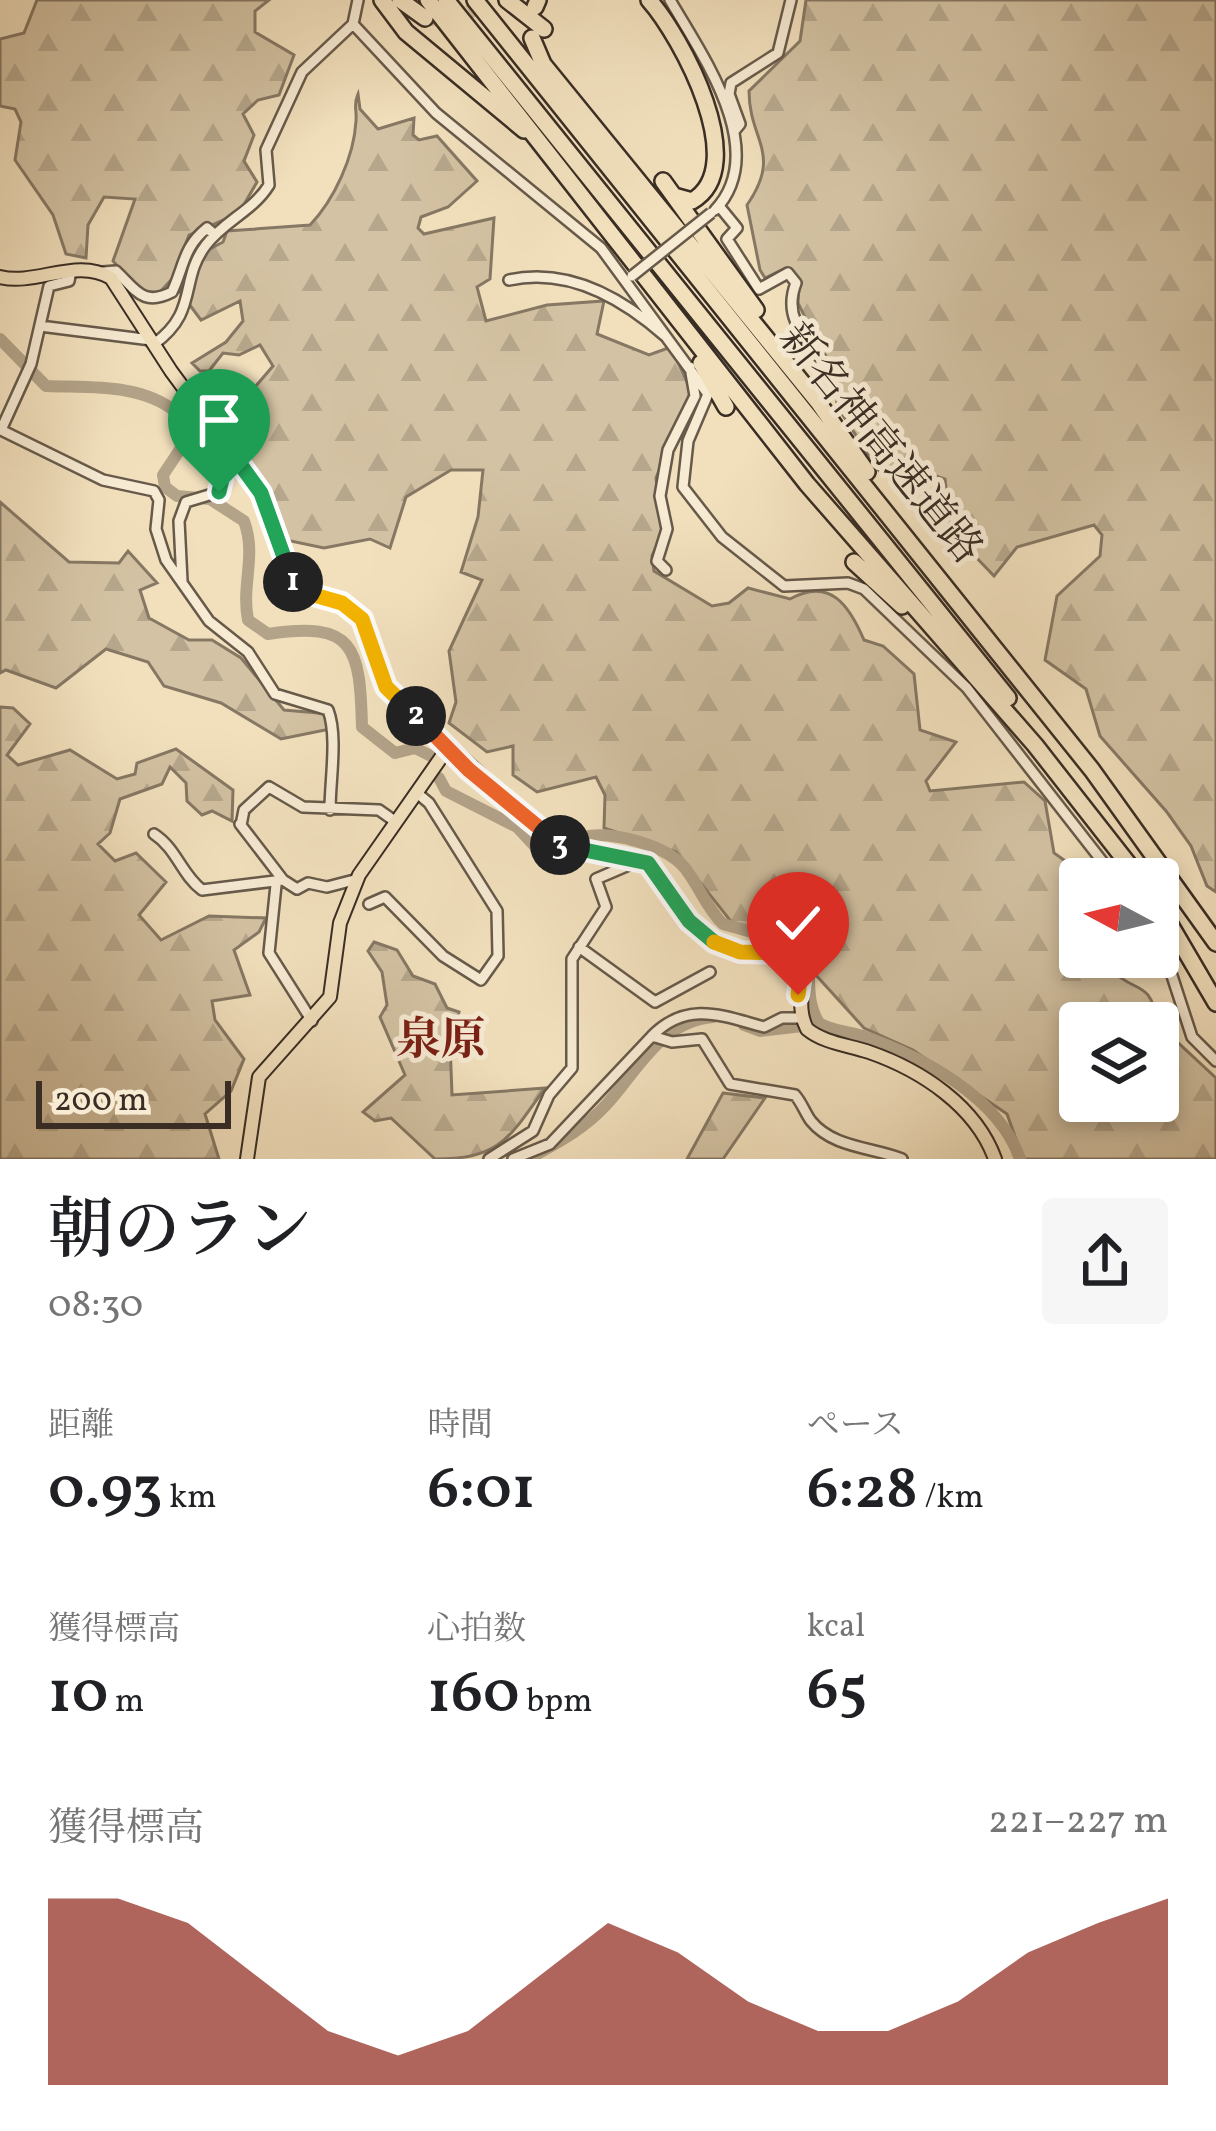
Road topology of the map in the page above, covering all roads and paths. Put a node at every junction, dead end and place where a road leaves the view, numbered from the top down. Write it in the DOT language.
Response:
graph roads {
  1 [pos="358,0"];
  2 [pos="382,0"];
  3 [pos="400,0"];
  4 [pos="446,0"];
  5 [pos="475,0"];
  6 [pos="507,0"];
  7 [pos="650,0"];
  8 [pos="670,0"];
  9 [pos="791,0"];
  10 [pos="426,9"];
  11 [pos="353,25"];
  12 [pos="735,130"];
  13 [pos="564,170"];
  14 [pos="663,181"];
  15 [pos="674,196"];
  16 [pos="715,210"];
  17 [pos="215,235"];
  18 [pos="71,271"];
  19 [pos="103,272"];
  20 [pos="0,277"];
  21 [pos="629,278"];
  22 [pos="509,280"];
  23 [pos="657,290"];
  24 [pos="40,326"];
  25 [pos="670,336"];
  26 [pos="153,342"];
  27 [pos="690,367"];
  28 [pos="830,372"];
  29 [pos="818,402"];
  30 [pos="726,407"];
  31 [pos="229,449"];
  32 [pos="912,542"];
  33 [pos="854,562"];
  34 [pos="666,570"];
  35 [pos="182,581"];
  36 [pos="958,656"];
  37 [pos="447,749"];
  38 [pos="417,793"];
  39 [pos="330,810"];
  40 [pos="396,822"];
  41 [pos="154,834"];
  42 [pos="1099,858"];
  43 [pos="1123,858"];
  44 [pos="1124,858"];
  45 [pos="648,863"];
  46 [pos="358,879"];
  47 [pos="279,882"];
  48 [pos="369,904"];
  49 [pos="1179,940"];
  50 [pos="1216,944"];
  51 [pos="580,947"];
  52 [pos="710,972"];
  53 [pos="1173,978"];
  54 [pos="1216,1003"];
  55 [pos="312,1022"];
  56 [pos="804,1022"];
  57 [pos="652,1036"];
  58 [pos="1216,1060"];
  59 [pos="248,1159"];
  60 [pos="489,1159"];
  61 [pos="513,1159"];
  62 [pos="902,1159"];
  63 [pos="995,1159"];
  1 -- 11 [label="street"];
  2 -- 13 [label="highway"];
  3 -- 10 [label="highway"];
  4 -- 44 [label="highway, 新名神高速道路"];
  5 -- 32 [label="highway, 新名神高速道路"];
  6 -- 29 [label="highway"];
  7 -- 15 [label="highway"];
  8 -- 12 [label="street"];
  9 -- 12 [label="street"];
  10 -- 13 [label="highway"];
  11 -- 17 [label="street"];
  11 -- 21 [label="street"];
  12 -- 16 [label="street"];
  13 -- 23 [label="highway"];
  14 -- 15 [label="highway"];
  15 -- 29 [label="highway"];
  16 -- 21 [label="street, bridge"];
  16 -- 28 [label="street"];
  17 -- 19 [label="street"];
  17 -- 26 [label="street"];
  18 -- 19 [label="main road"];
  18 -- 20 [label="main road"];
  18 -- 24 [label="street"];
  19 -- 26 [label="main road"];
  21 -- 25 [label="street"];
  22 -- 25 [label="street"];
  23 -- 30 [label="highway"];
  23 -- 36 [label="highway"];
  24 -- 26 [label="street"];
  24 -- 35 [label="street"];
  25 -- 27 [label="street"];
  26 -- 31 [label="main road"];
  27 -- 34 [label="street"];
  27 -- 42 [label="street"];
  29 -- 32 [label="highway"];
  31 -- 35 [label="street"];
  31 -- 37 [label="main road"];
  32 -- 50 [label="highway, 新名神高速道路"];
  33 -- 36 [label="highway"];
  35 -- 39 [label="street"];
  36 -- 43 [label="highway"];
  37 -- 38 [label="main road"];
  37 -- 45 [label="main road"];
  38 -- 40 [label="main road"];
  38 -- 48 [label="street"];
  39 -- 40 [label="street"];
  39 -- 47 [label="street"];
  40 -- 46 [label="main road"];
  41 -- 47 [label="street"];
  45 -- 51 [label="street"];
  45 -- 56 [label="main road"];
  46 -- 47 [label="street"];
  46 -- 55 [label="main road"];
  47 -- 55 [label="street"];
  49 -- 54 [label="highway"];
  51 -- 52 [label="street"];
  51 -- 60 [label="street"];
  53 -- 58 [label="street"];
  55 -- 59 [label="main road"];
  56 -- 57 [label="street"];
  56 -- 63 [label="main road"];
  57 -- 61 [label="street"];
  57 -- 62 [label="street"];
}
